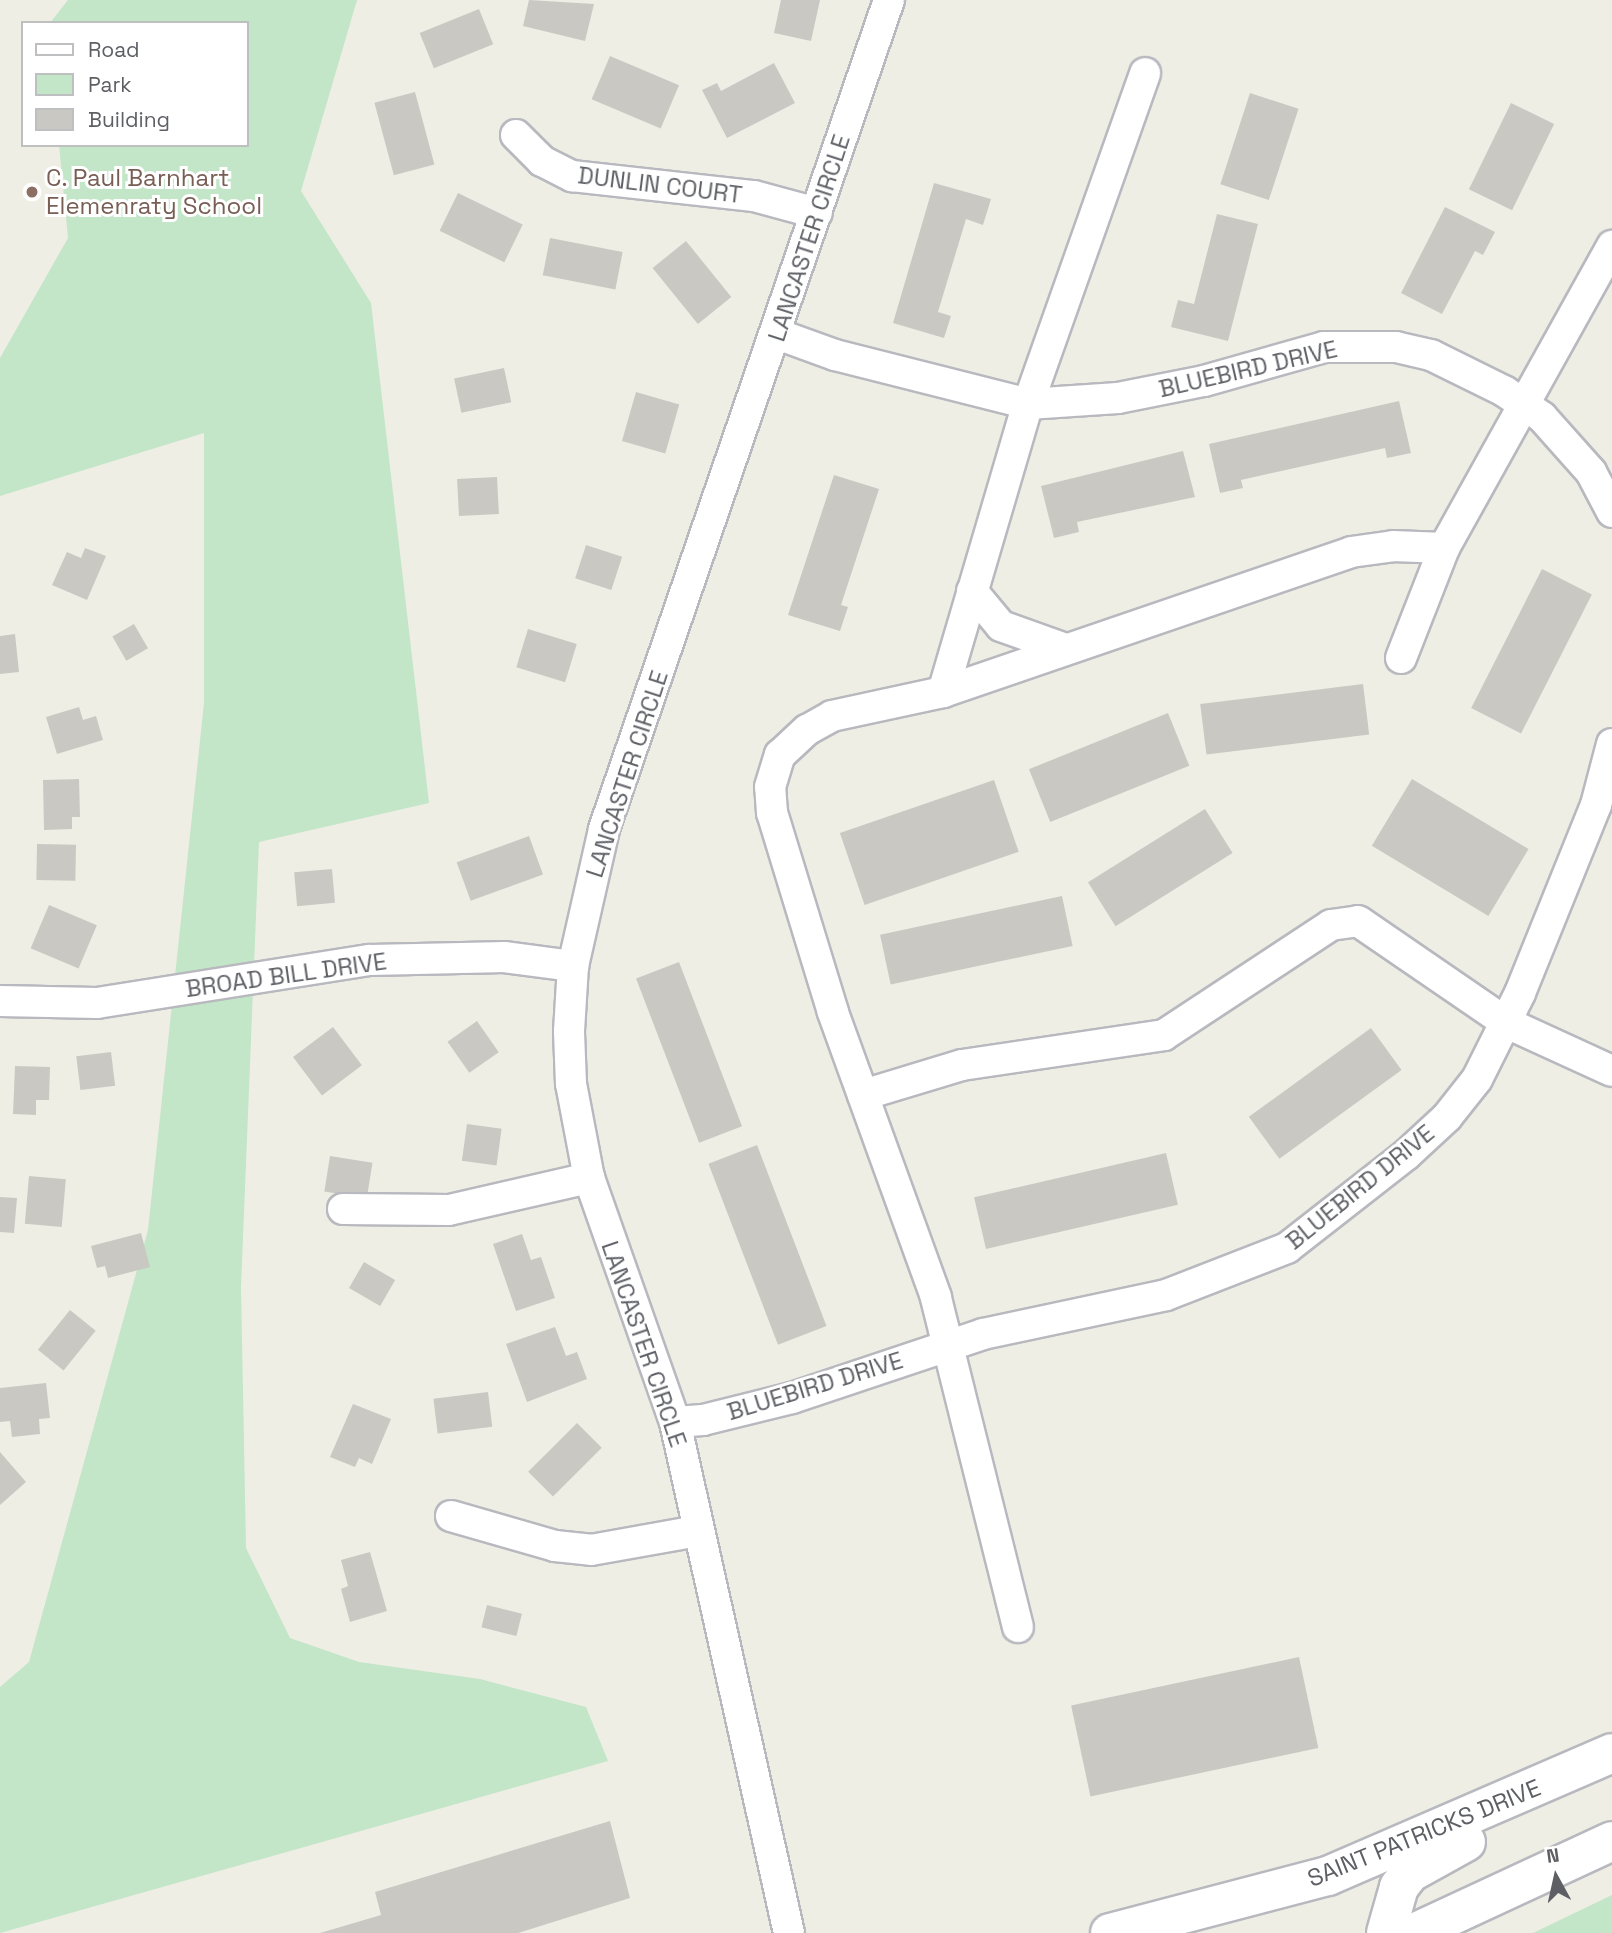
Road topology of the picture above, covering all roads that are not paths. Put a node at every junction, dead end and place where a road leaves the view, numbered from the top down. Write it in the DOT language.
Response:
graph roads {
  1 [pos="889,0"];
  2 [pos="1145,73"];
  3 [pos="516,135"];
  4 [pos="817,212"];
  5 [pos="1612,246"];
  6 [pos="777,334"];
  7 [pos="1523,403"];
  8 [pos="1028,404"];
  9 [pos="1612,512"];
  10 [pos="1444,548"];
  11 [pos="972,591"];
  12 [pos="1063,648"];
  13 [pos="1401,658"];
  14 [pos="943,692"];
  15 [pos="1612,744"];
  16 [pos="573,966"];
  17 [pos="0,1001"];
  18 [pos="1507,1023"];
  19 [pos="1612,1071"];
  20 [pos="863,1095"];
  21 [pos="589,1178"];
  22 [pos="343,1209"];
  23 [pos="949,1343"];
  24 [pos="675,1422"];
  25 [pos="451,1516"];
  26 [pos="698,1531"];
  27 [pos="1018,1627"];
  28 [pos="1608,1755"];
  29 [pos="1612,1841"];
  30 [pos="789,1933"];
  31 [pos="1110,1933"];
  32 [pos="1386,1933"];
  33 [pos="1414,1933"];
  1 -- 4 [label="street, LANCASTER CIRCLE"];
  2 -- 8 [label="street"];
  3 -- 4 [label="street, DUNLIN COURT"];
  4 -- 6 [label="street, LANCASTER CIRCLE"];
  5 -- 7 [label="street"];
  6 -- 8 [label="street, BLUEBIRD DRIVE"];
  6 -- 16 [label="street, LANCASTER CIRCLE"];
  7 -- 8 [label="street, BLUEBIRD DRIVE"];
  7 -- 9 [label="street, BLUEBIRD DRIVE"];
  7 -- 10 [label="street"];
  8 -- 11 [label="street"];
  10 -- 12 [label="street"];
  10 -- 13 [label="street"];
  11 -- 12 [label="street"];
  11 -- 14 [label="street"];
  12 -- 14 [label="street"];
  14 -- 20 [label="street"];
  15 -- 18 [label="street, BLUEBIRD DRIVE"];
  16 -- 17 [label="street, BROAD BILL DRIVE"];
  16 -- 21 [label="street, LANCASTER CIRCLE"];
  18 -- 19 [label="street"];
  18 -- 20 [label="street"];
  18 -- 23 [label="street, BLUEBIRD DRIVE"];
  20 -- 23 [label="street"];
  21 -- 22 [label="street"];
  21 -- 24 [label="street, LANCASTER CIRCLE"];
  23 -- 24 [label="street, BLUEBIRD DRIVE"];
  23 -- 27 [label="street"];
  24 -- 26 [label="street, LANCASTER CIRCLE"];
  25 -- 26 [label="street"];
  26 -- 30 [label="street, LANCASTER CIRCLE"];
  28 -- 31 [label="main road, SAINT PATRICKS DRIVE"];
  28 -- 32 [label="main road"];
  29 -- 33 [label="main road"];
}
